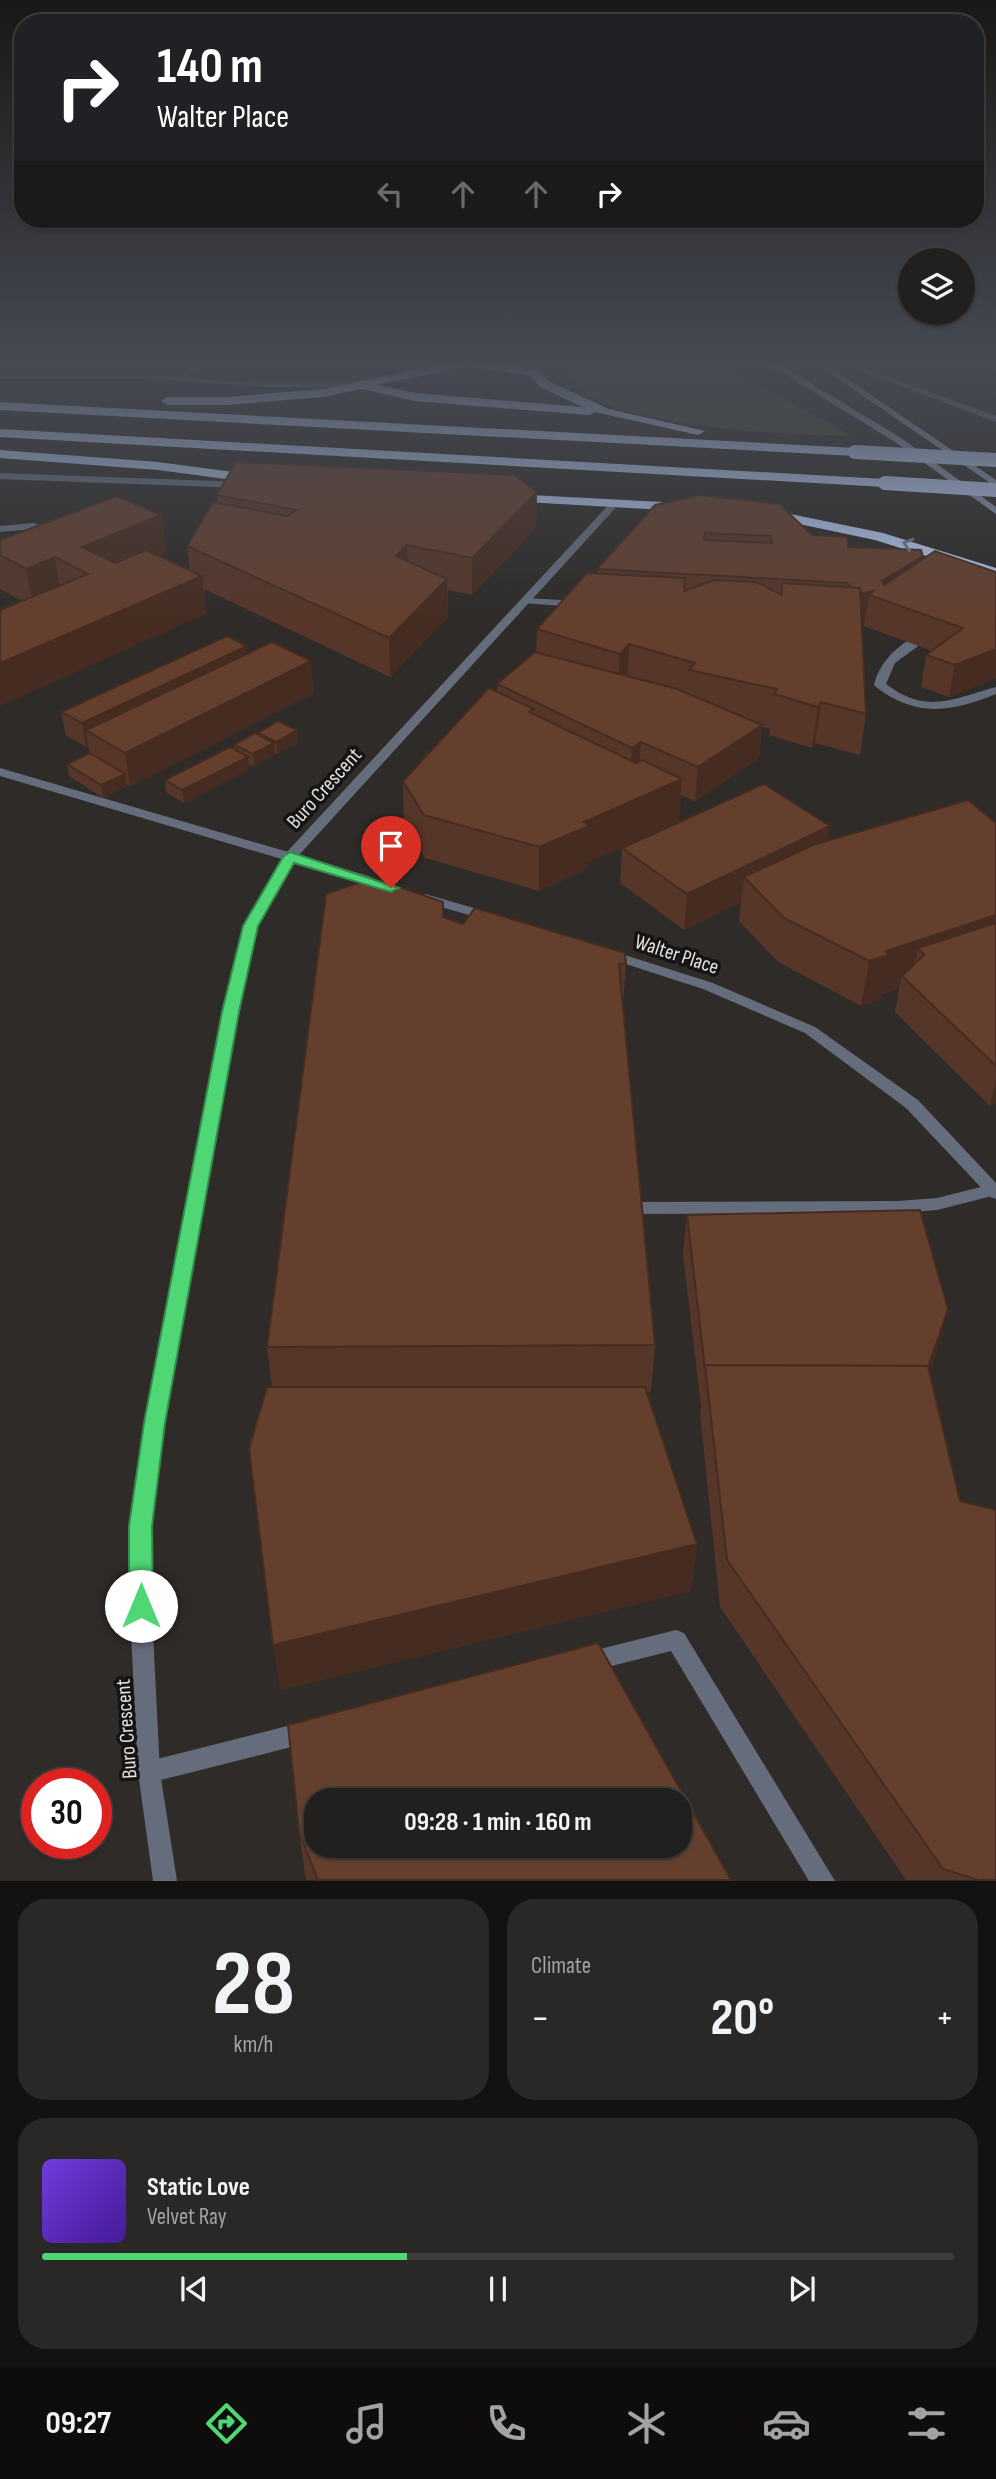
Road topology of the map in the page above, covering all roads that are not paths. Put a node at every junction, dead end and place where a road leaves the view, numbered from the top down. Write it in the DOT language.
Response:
graph roads {
  1 [pos="309,451"];
  2 [pos="835,451"];
  3 [pos="913,451"];
  4 [pos="944,451"];
  5 [pos="0,454"];
  6 [pos="996,460"];
  7 [pos="0,476"];
  8 [pos="268,483"];
  9 [pos="996,487"];
  10 [pos="493,497"];
  11 [pos="615,503"];
  12 [pos="697,508"];
  13 [pos="751,511"];
  14 [pos="996,511"];
  15 [pos="0,529"];
  16 [pos="62,539"];
  17 [pos="945,571"];
  18 [pos="989,571"];
  19 [pos="525,601"];
  20 [pos="589,605"];
  21 [pos="932,632"];
  22 [pos="996,690"];
  23 [pos="0,772"];
  24 [pos="290,857"];
  25 [pos="502,921"];
  26 [pos="594,949"];
  27 [pos="995,1191"];
  28 [pos="612,1209"];
  29 [pos="570,1666"];
  30 [pos="332,1725"];
  31 [pos="149,1772"];
  32 [pos="165,1881"];
  33 [pos="823,1881"];
  1 -- 9 [label="highway, bridge"];
  2 -- 6 [label="highway, bridge"];
  3 -- 14 [label="main road"];
  4 -- 9 [label="main road"];
  5 -- 8 [label="highway"];
  7 -- 8 [label="street"];
  10 -- 11 [label="highway"];
  11 -- 12 [label="highway"];
  11 -- 19 [label="street, Buro Crescent"];
  18 -- 13 [label="highway, one-way"];
  15 -- 16 [label="street"];
  17 -- 18 [label="street"];
  19 -- 20 [label="street"];
  19 -- 24 [label="street, Buro Crescent"];
  21 -- 22 [label="street"];
  23 -- 24 [label="street"];
  24 -- 25 [label="street"];
  24 -- 31 [label="street, Buro Crescent"];
  26 -- 27 [label="street, Walter Place"];
  27 -- 28 [label="street"];
  29 -- 33 [label="street"];
  30 -- 31 [label="street"];
  31 -- 32 [label="street, Buro Crescent"];
}
